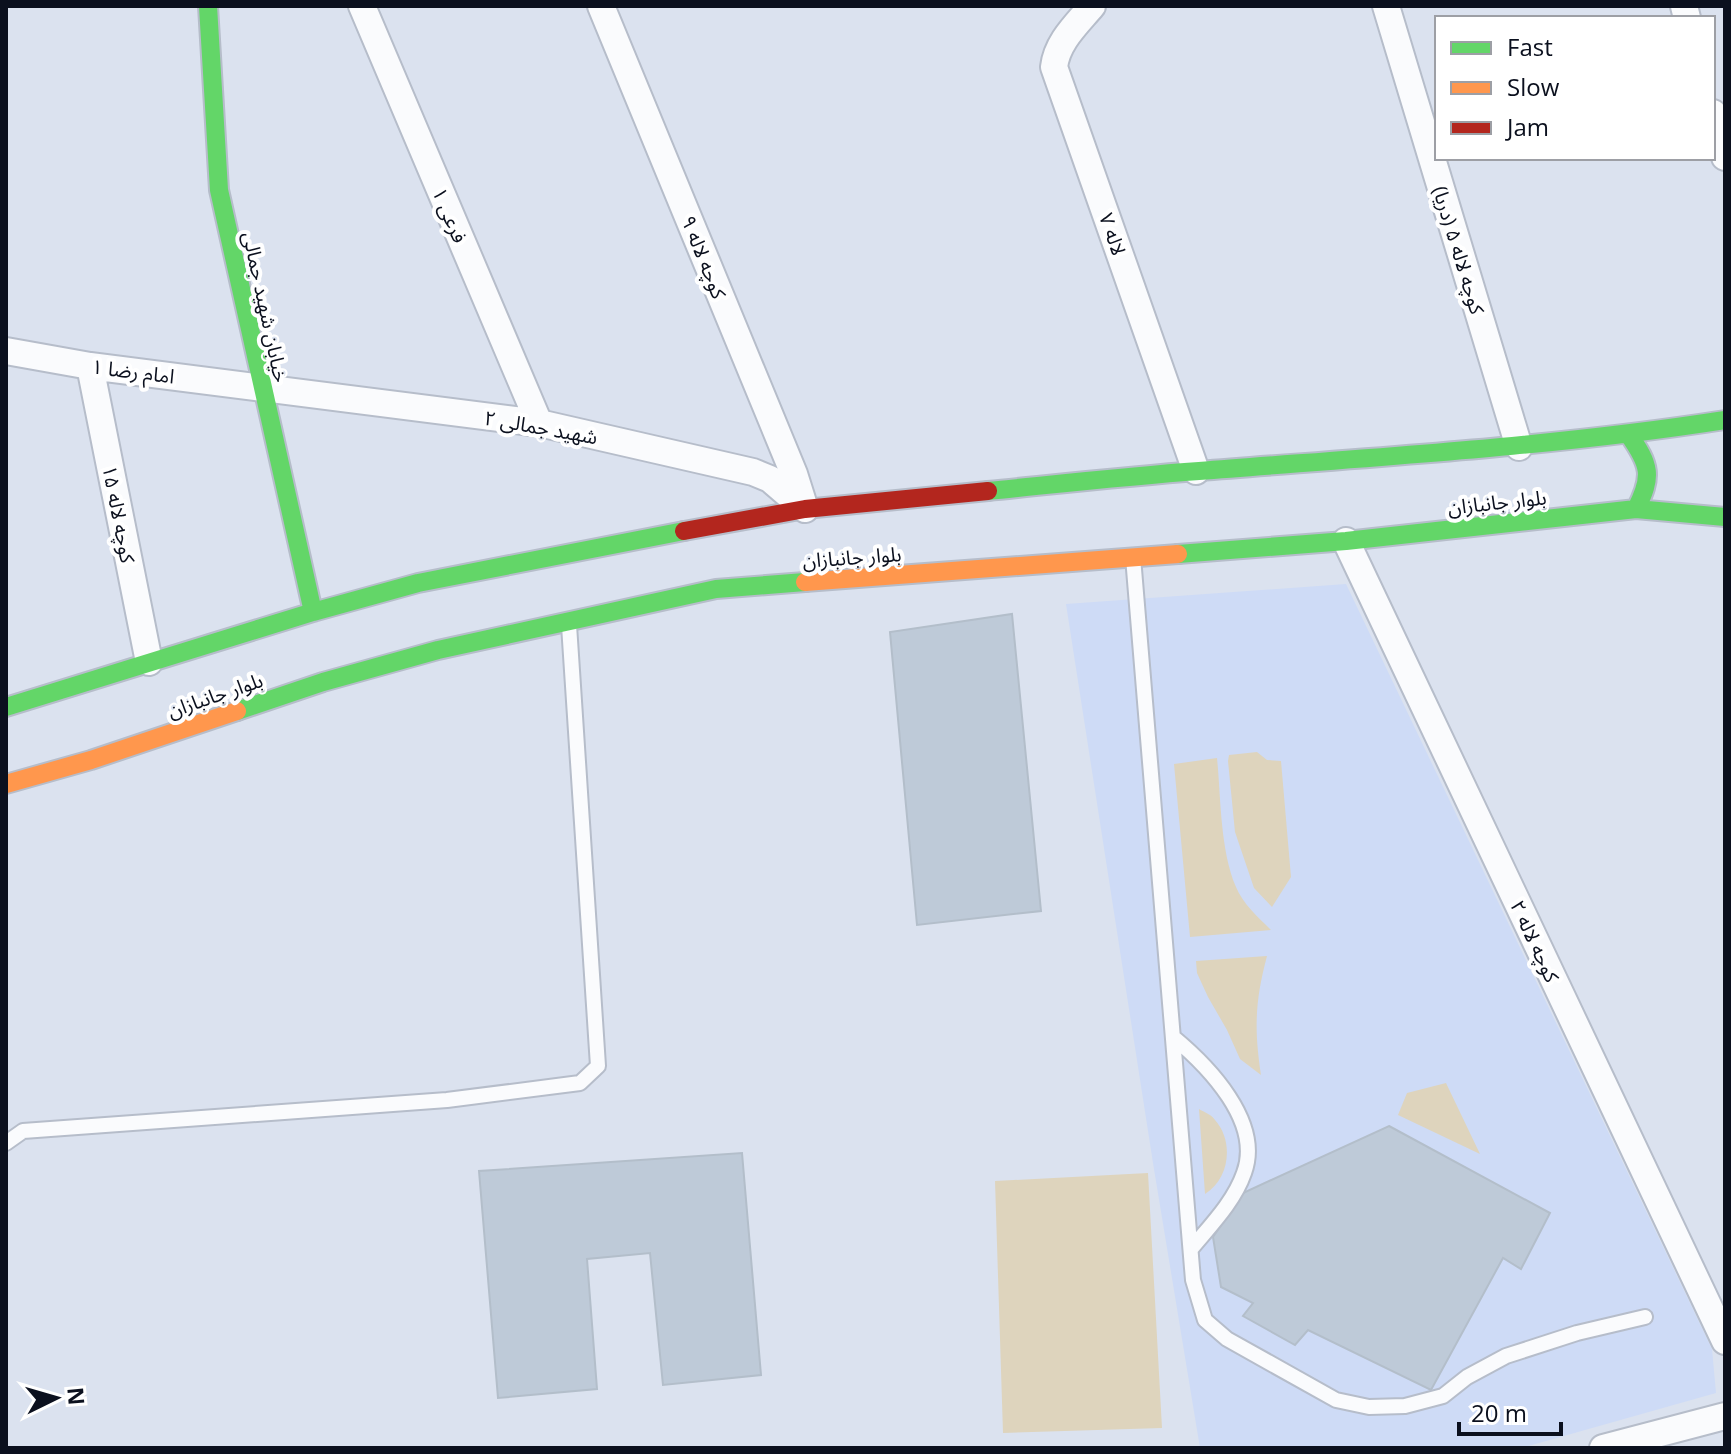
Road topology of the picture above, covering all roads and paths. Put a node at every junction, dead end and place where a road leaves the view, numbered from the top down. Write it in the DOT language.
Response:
graph roads {
  1 [pos="362,6"];
  2 [pos="601,6"];
  3 [pos="1092,6"];
  4 [pos="1386,6"];
  5 [pos="212,8"];
  6 [pos="1715,120"];
  7 [pos="1725,157"];
  8 [pos="6,351"];
  9 [pos="90,366"];
  10 [pos="261,387"];
  11 [pos="1725,420"];
  12 [pos="539,423"];
  13 [pos="1629,435"];
  14 [pos="1519,447"];
  15 [pos="1196,471"];
  16 [pos="805,509"];
  17 [pos="1636,509"];
  18 [pos="1725,517"];
  19 [pos="1346,541"];
  20 [pos="1133,557"];
  21 [pos="313,612"];
  22 [pos="569,621"];
  23 [pos="149,662"];
  24 [pos="6,707"];
  25 [pos="6,784"];
  26 [pos="1173,1037"];
  27 [pos="6,1143"];
  28 [pos="1191,1249"];
  29 [pos="1645,1317"];
  30 [pos="1725,1341"];
  31 [pos="1725,1416"];
  32 [pos="1603,1448"];
  1 -- 12 [label="street, فرعی ۱"];
  2 -- 16 [label="street, کوچه لاله ۹"];
  3 -- 15 [label="street, لاله ۷"];
  4 -- 14 [label="street, کوچه لاله ۵ (دریا)"];
  5 -- 10 [label="street, خیابان شهید جمالی"];
  6 -- 7 [label="street"];
  8 -- 9 [label="street, امام رضا ۱"];
  9 -- 10 [label="street, امام رضا ۱"];
  9 -- 23 [label="street, کوچه لاله ۱۵"];
  10 -- 12 [label="street, شهید جمالی ۲"];
  10 -- 21 [label="street, خیابان شهید جمالی"];
  11 -- 13 [label="street"];
  12 -- 16 [label="street, شهید جمالی ۲"];
  13 -- 14 [label="street"];
  13 -- 17 [label="street"];
  14 -- 15 [label="street"];
  15 -- 16 [label="street"];
  16 -- 21 [label="street"];
  17 -- 18 [label="street, بلوار جانبازان"];
  17 -- 19 [label="street, بلوار جانبازان"];
  19 -- 20 [label="street, بلوار جانبازان"];
  19 -- 30 [label="street, کوچه لاله ۲"];
  20 -- 22 [label="street, بلوار جانبازان"];
  20 -- 26 [label="lane"];
  21 -- 23 [label="street"];
  22 -- 25 [label="street, بلوار جانبازان"];
  22 -- 27 [label="lane"];
  23 -- 24 [label="street"];
  26 -- 28 [label="lane"];
  26 -- 28 [label="lane"];
  28 -- 29 [label="lane"];
  31 -- 32 [label="street"];
}
